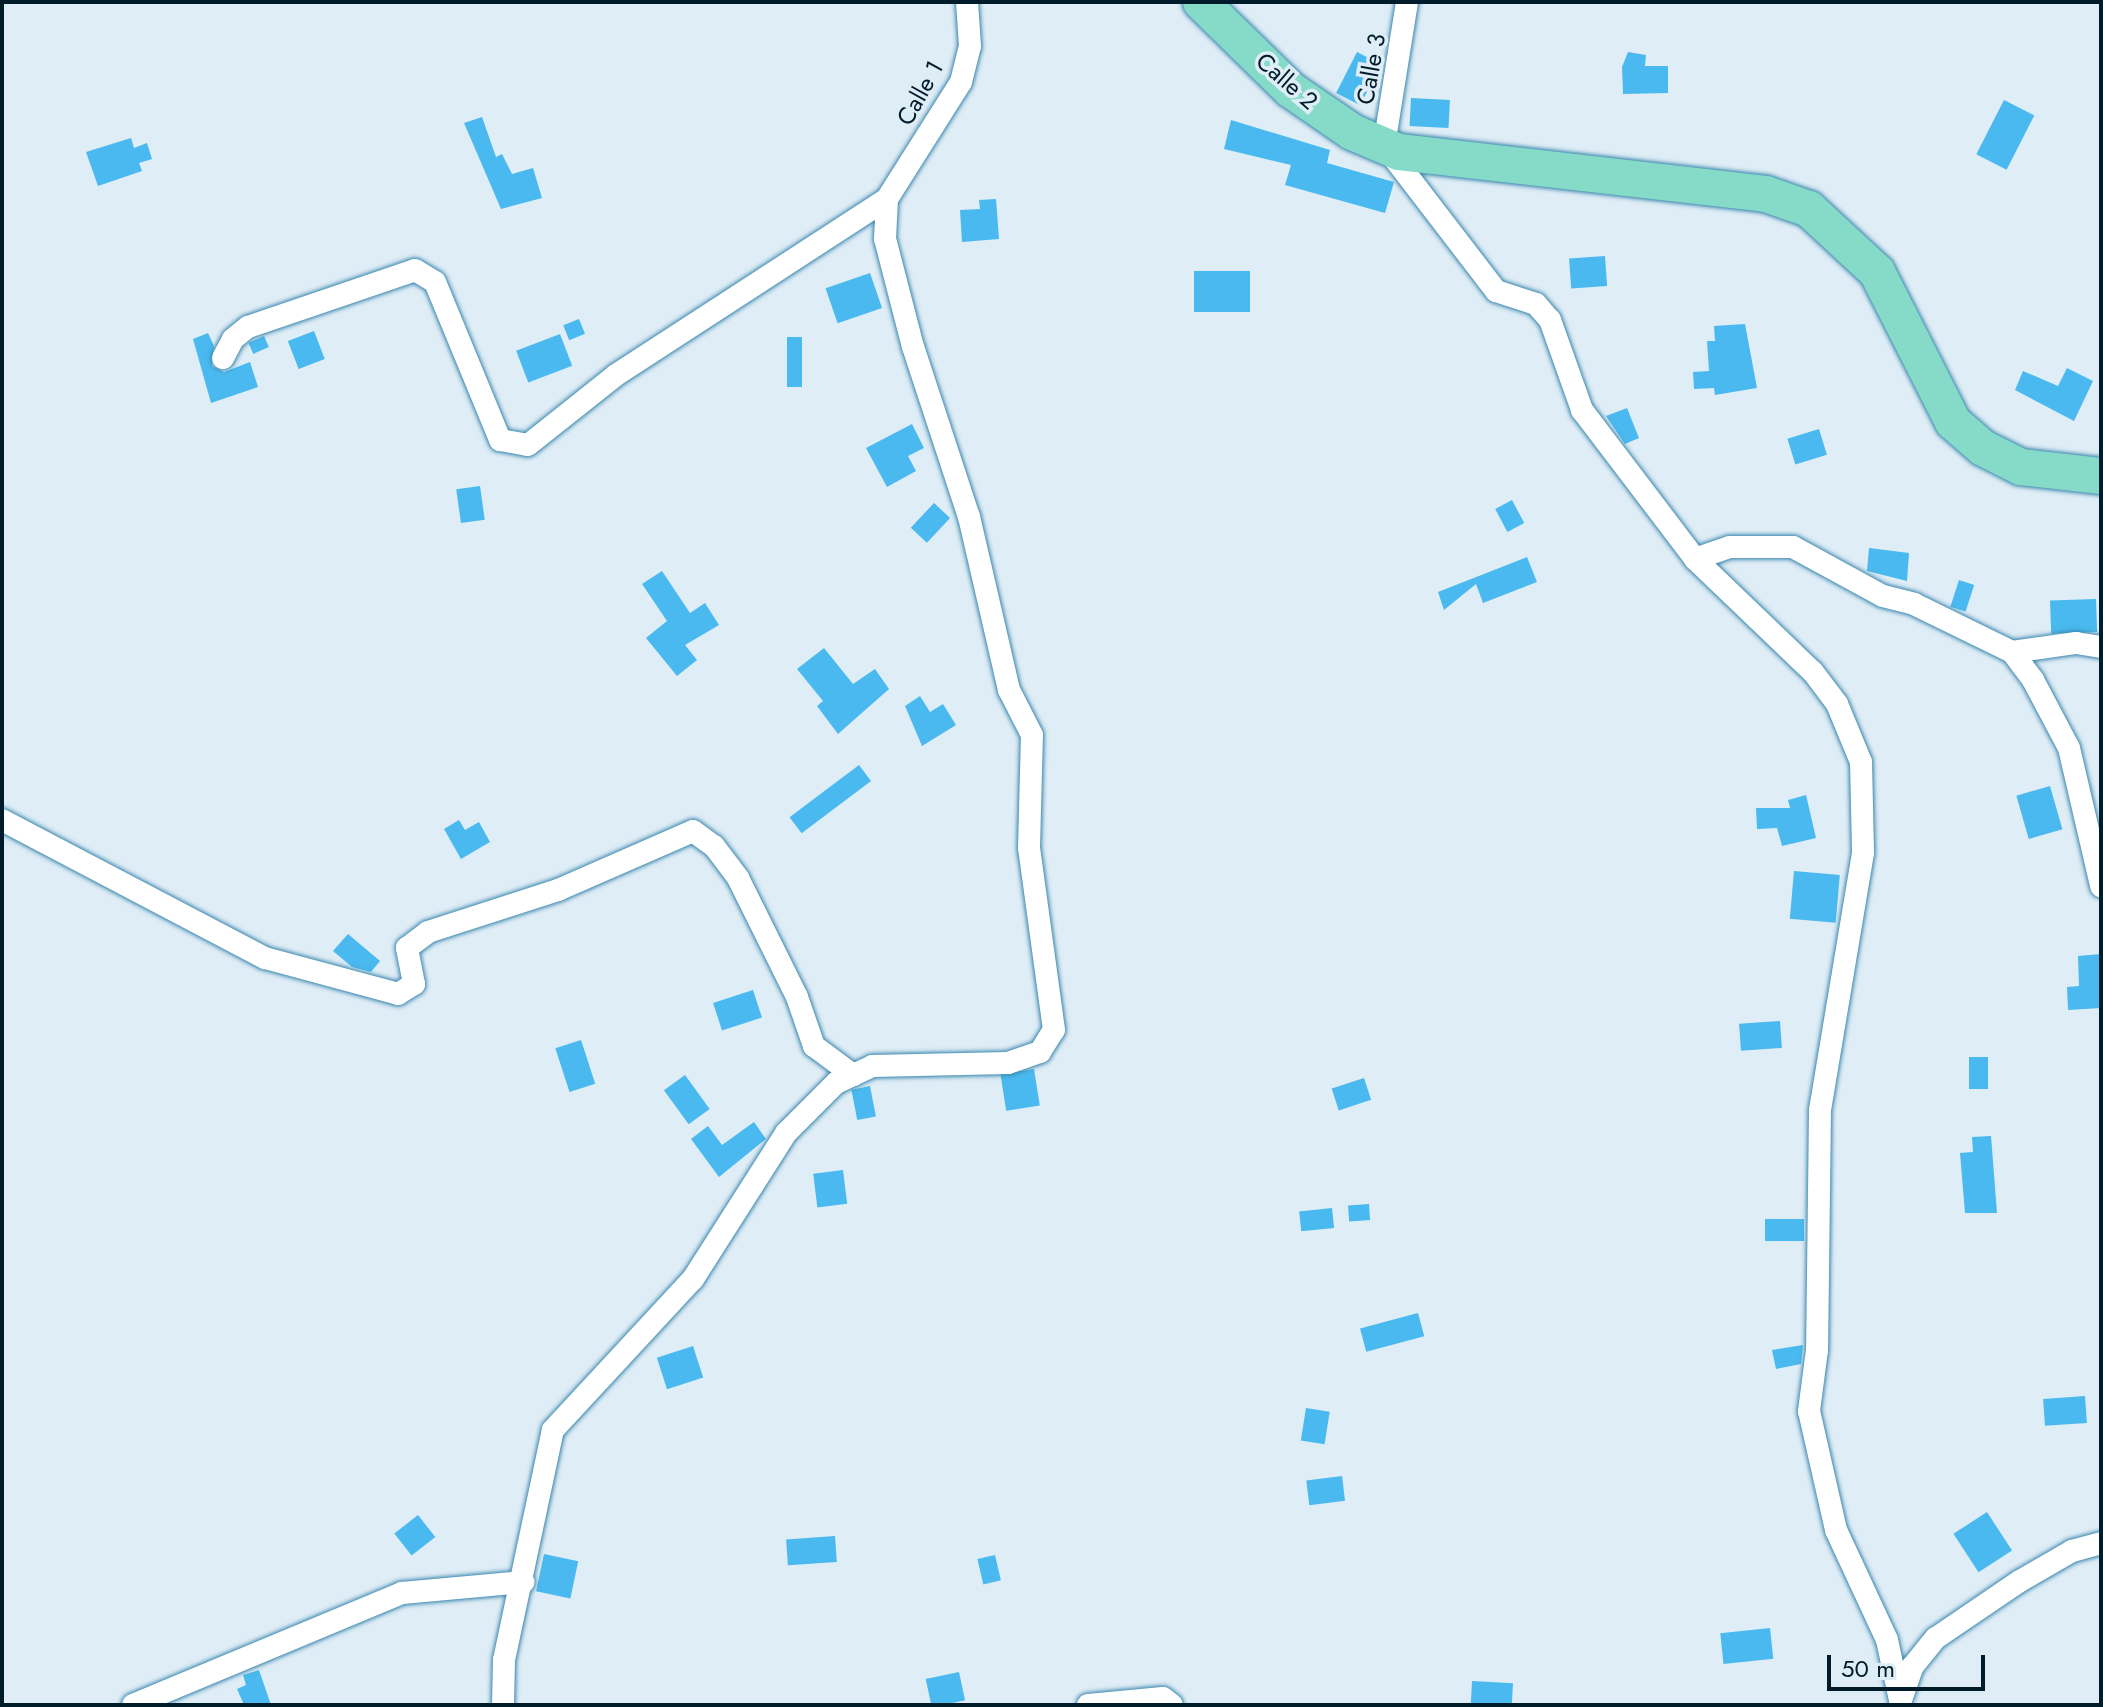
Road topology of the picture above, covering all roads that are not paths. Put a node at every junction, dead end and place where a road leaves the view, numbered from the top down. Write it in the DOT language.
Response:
graph roads {
  1 [pos="967,2"];
  2 [pos="1201,2"];
  3 [pos="1407,2"];
  4 [pos="1384,145"];
  5 [pos="887,199"];
  6 [pos="223,358"];
  7 [pos="2101,476"];
  8 [pos="1695,559"];
  9 [pos="2101,647"];
  10 [pos="2012,652"];
  11 [pos="2,820"];
  12 [pos="2101,886"];
  13 [pos="853,1075"];
  14 [pos="2101,1543"];
  15 [pos="524,1582"];
  16 [pos="1900,1702"];
  17 [pos="133,1705"];
  18 [pos="503,1705"];
  19 [pos="1088,1705"];
  20 [pos="1172,1705"];
  1 -- 5 [label="street, Calle 1"];
  2 -- 4 [label="main road, Calle 2"];
  3 -- 4 [label="street, Calle 3"];
  4 -- 7 [label="main road, Calle 2"];
  4 -- 8 [label="street"];
  5 -- 6 [label="street"];
  5 -- 13 [label="street"];
  8 -- 10 [label="street"];
  8 -- 16 [label="street"];
  9 -- 10 [label="street"];
  10 -- 12 [label="street"];
  11 -- 13 [label="street"];
  13 -- 15 [label="street"];
  14 -- 16 [label="street"];
  15 -- 17 [label="street"];
  15 -- 18 [label="street"];
  19 -- 20 [label="street"];
}
